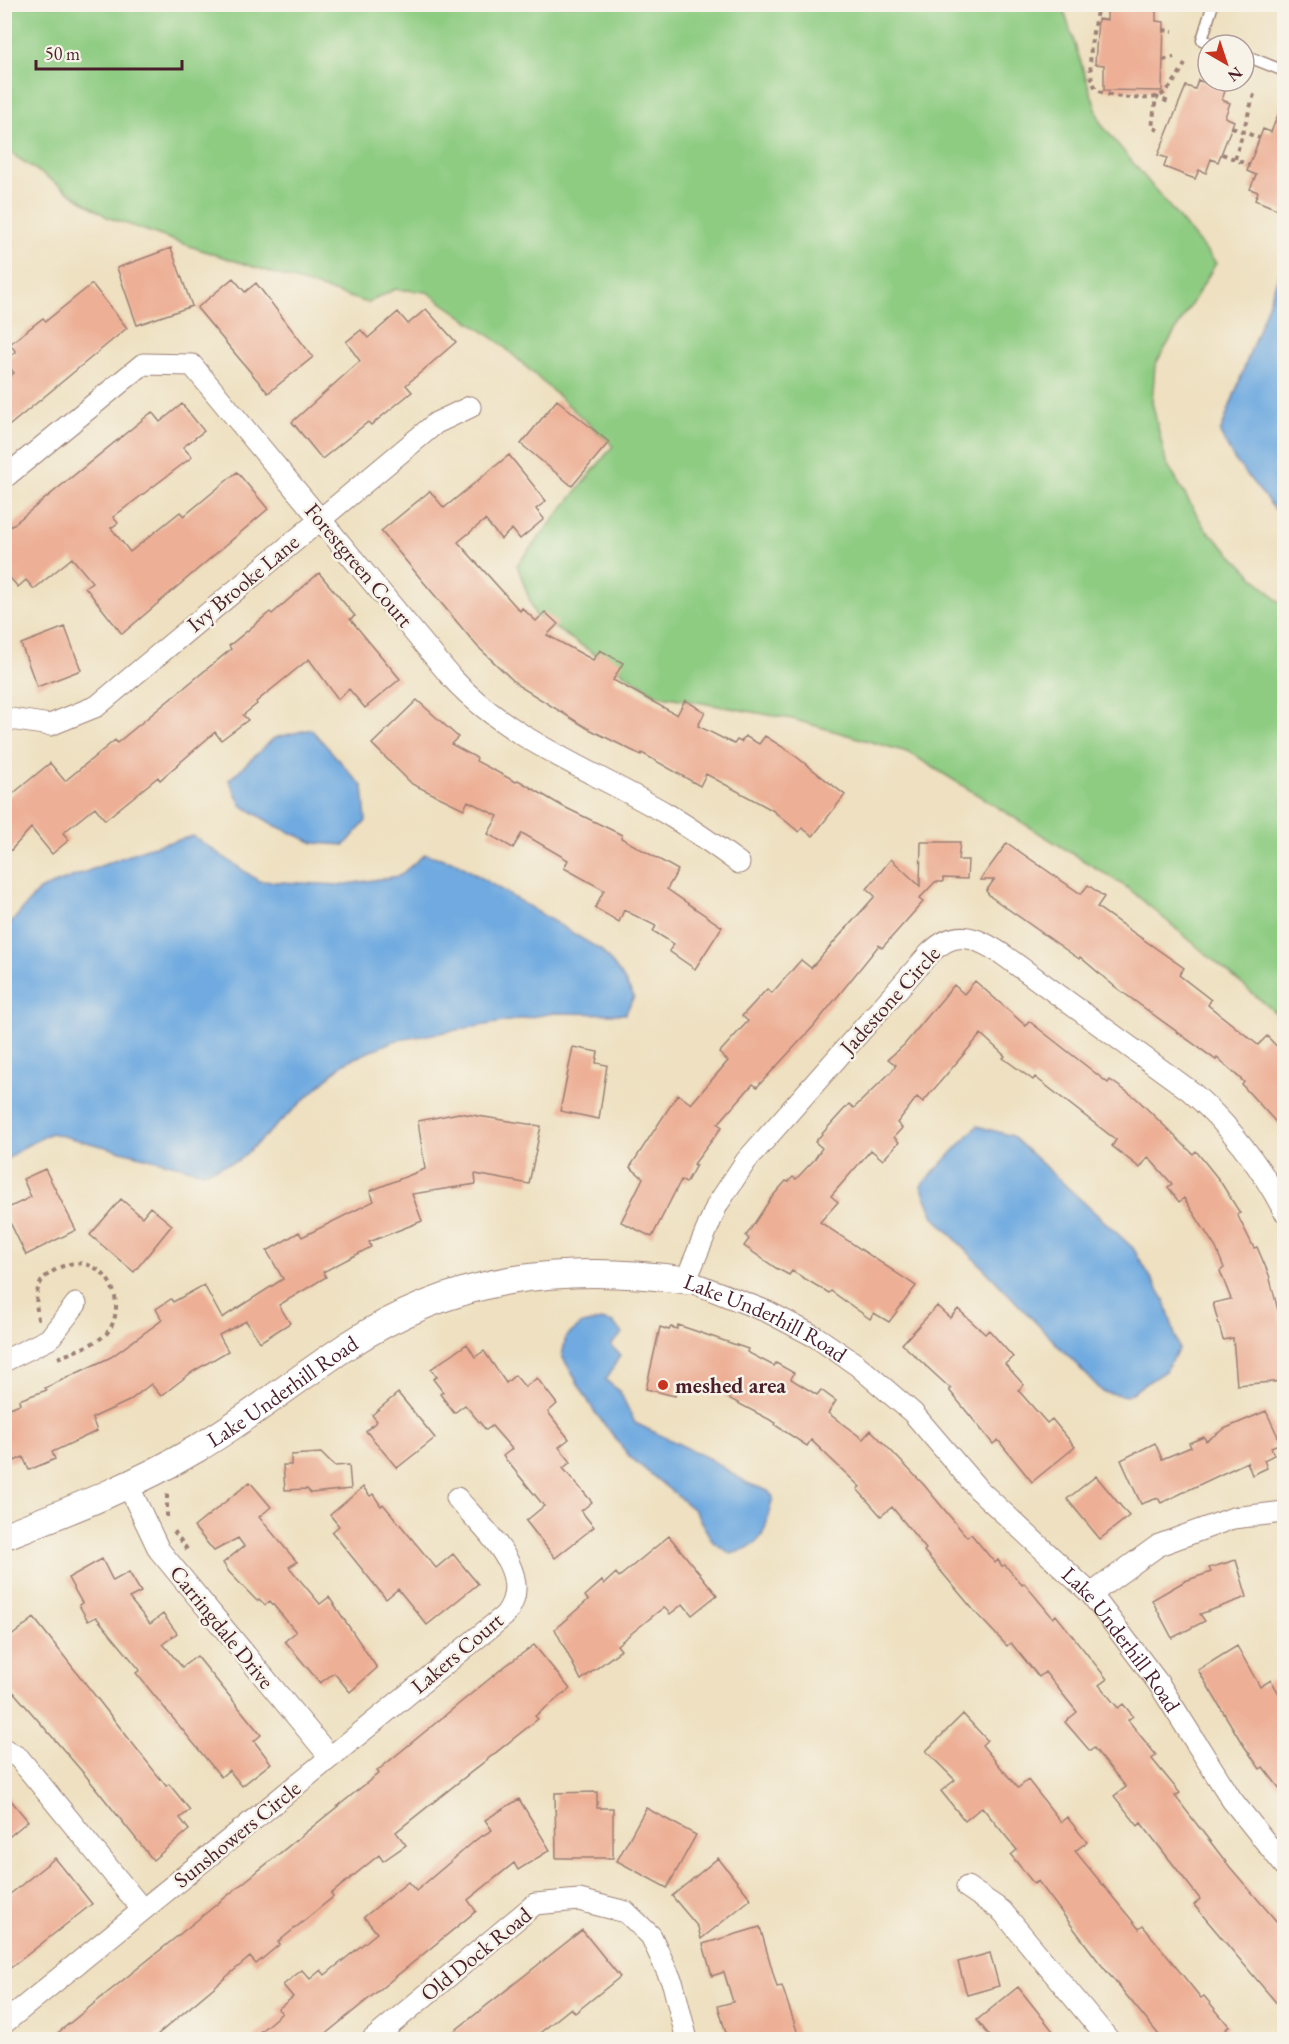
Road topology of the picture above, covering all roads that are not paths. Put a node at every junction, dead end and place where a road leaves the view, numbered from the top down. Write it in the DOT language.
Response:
graph roads {
  1 [pos="1212,4"];
  2 [pos="1204,33"];
  3 [pos="1256,60"];
  4 [pos="1284,70"];
  5 [pos="470,407"];
  6 [pos="4,478"];
  7 [pos="321,518"];
  8 [pos="4,718"];
  9 [pos="739,863"];
  10 [pos="1284,1211"];
  11 [pos="686,1280"];
  12 [pos="76,1304"];
  13 [pos="4,1361"];
  14 [pos="129,1487"];
  15 [pos="457,1498"];
  16 [pos="1284,1512"];
  17 [pos="4,1536"];
  18 [pos="1091,1594"];
  19 [pos="4,1749"];
  20 [pos="330,1757"];
  21 [pos="1284,1865"];
  22 [pos="967,1887"];
  23 [pos="142,1909"];
  24 [pos="4,2023"];
  25 [pos="372,2040"];
  26 [pos="687,2040"];
  27 [pos="1109,2040"];
  1 -- 2 [label="lane"];
  3 -- 4 [label="lane"];
  5 -- 7 [label="street, Ivy Brooke Lane"];
  6 -- 7 [label="street, Forestgreen Court"];
  7 -- 8 [label="street, Ivy Brooke Lane"];
  7 -- 9 [label="street, Forestgreen Court"];
  10 -- 11 [label="street, Jadestone Circle"];
  11 -- 14 [label="street, Lake Underhill Road"];
  11 -- 18 [label="street, Lake Underhill Road"];
  12 -- 13 [label="street"];
  14 -- 17 [label="street, Lake Underhill Road"];
  14 -- 20 [label="street, Carringdale Drive"];
  15 -- 20 [label="street, Lakers Court"];
  16 -- 18 [label="street"];
  18 -- 21 [label="street, Lake Underhill Road"];
  19 -- 23 [label="street"];
  20 -- 23 [label="street, Sunshowers Circle"];
  22 -- 27 [label="street"];
  23 -- 24 [label="street, Sunshowers Circle"];
  25 -- 26 [label="street, Old Dock Road"];
}
